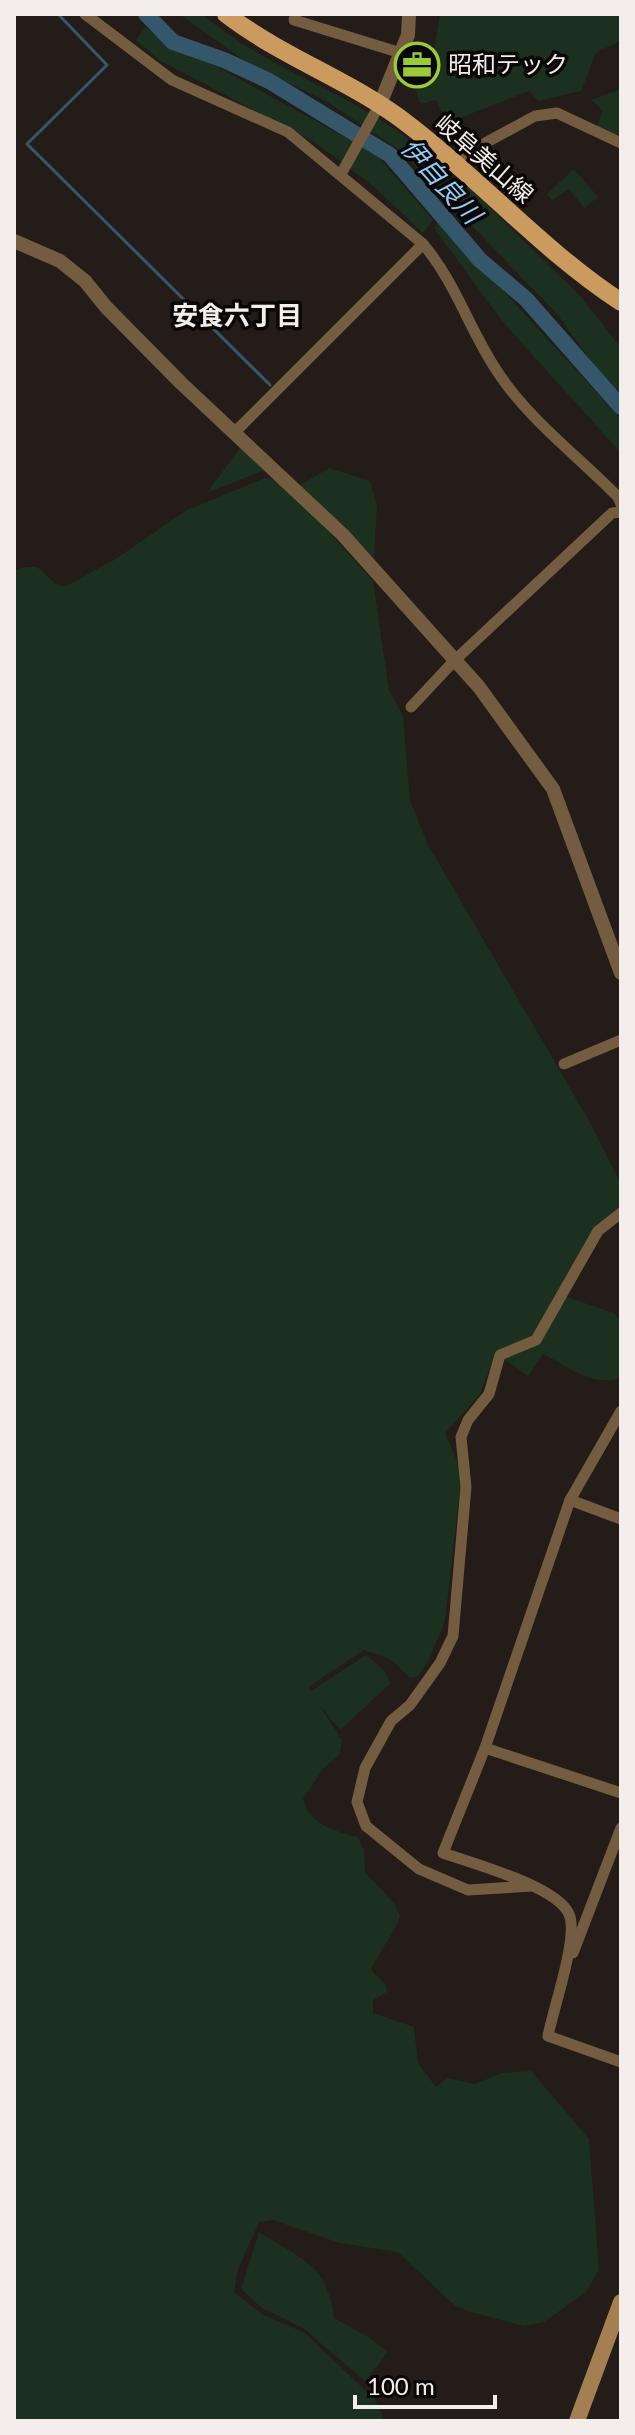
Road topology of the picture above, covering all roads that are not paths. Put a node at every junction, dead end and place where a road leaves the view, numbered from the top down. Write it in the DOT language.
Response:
graph roads {
  1 [pos="85,14"];
  2 [pos="226,14"];
  3 [pos="296,14"];
  4 [pos="409,14"];
  5 [pos="401,53"];
  6 [pos="380,104"];
  7 [pos="621,143"];
  8 [pos="452,161"];
  9 [pos="342,171"];
  10 [pos="14,241"];
  11 [pos="423,244"];
  12 [pos="621,302"];
  13 [pos="237,433"];
  14 [pos="621,504"];
  15 [pos="621,512"];
  16 [pos="459,667"];
  17 [pos="411,707"];
  18 [pos="621,973"];
  19 [pos="621,1040"];
  20 [pos="564,1064"];
  21 [pos="621,1213"];
  22 [pos="621,1411"];
  23 [pos="570,1500"];
  24 [pos="621,1519"];
  25 [pos="485,1748"];
  26 [pos="621,1793"];
  27 [pos="621,1828"];
  28 [pos="532,1886"];
  29 [pos="554,2002"];
  30 [pos="621,2062"];
  31 [pos="621,2302"];
  32 [pos="616,2332"];
  33 [pos="577,2421"];
  1 -- 9 [label="street"];
  2 -- 6 [label="main road, 岐阜美山線"];
  3 -- 5 [label="street"];
  4 -- 5 [label="street"];
  5 -- 6 [label="street"];
  6 -- 8 [label="main road, 岐阜美山線"];
  6 -- 9 [label="street"];
  7 -- 8 [label="street"];
  8 -- 12 [label="main road, 岐阜美山線"];
  9 -- 11 [label="street"];
  10 -- 13 [label="street"];
  11 -- 13 [label="street"];
  11 -- 14 [label="street"];
  13 -- 16 [label="street"];
  15 -- 16 [label="street"];
  16 -- 17 [label="street"];
  16 -- 18 [label="street"];
  19 -- 20 [label="street"];
  21 -- 28 [label="street"];
  22 -- 23 [label="street"];
  23 -- 24 [label="street"];
  23 -- 25 [label="street"];
  25 -- 26 [label="street"];
  25 -- 28 [label="street"];
  27 -- 29 [label="street"];
  28 -- 29 [label="street"];
  29 -- 30 [label="street"];
  31 -- 32 [label="main road"];
  32 -- 33 [label="main road"];
}
